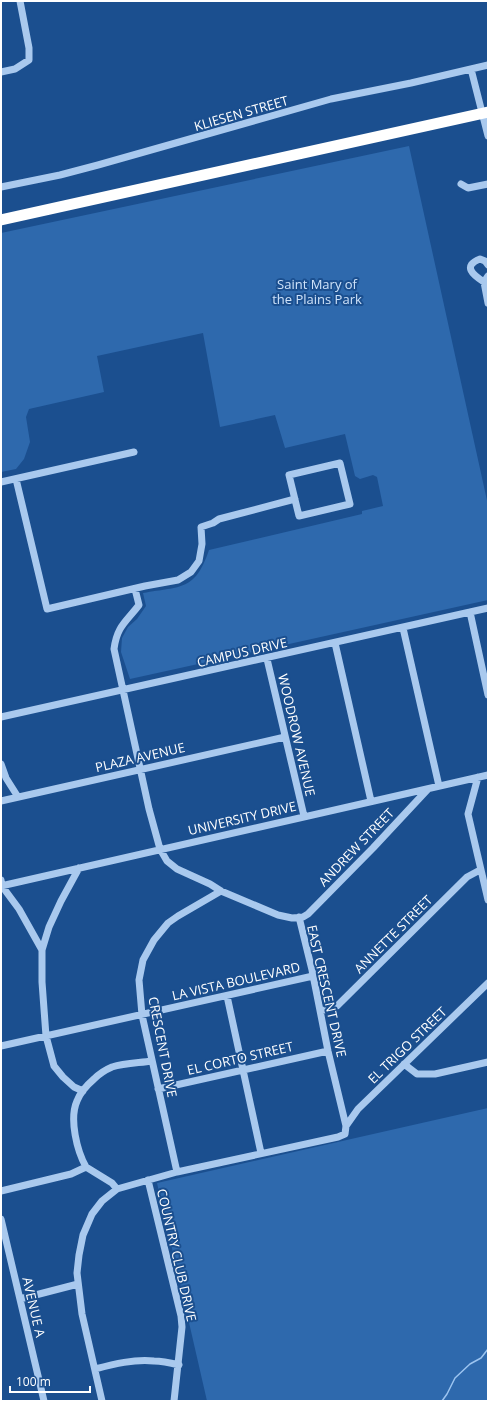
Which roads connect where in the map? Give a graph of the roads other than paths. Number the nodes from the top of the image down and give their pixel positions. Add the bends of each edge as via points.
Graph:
1 (20, 1) edge
2 (488, 65) edge
3 (470, 69) junction
4 (1, 72) edge
5 (485, 113) edge
6 (488, 136) edge
7 (461, 184) dead end
8 (488, 184) edge
9 (1, 187) edge
10 (1, 220) edge
11 (488, 265) edge
12 (486, 279) edge
13 (488, 303) edge
14 (134, 452) dead end
15 (16, 479) junction
16 (1, 482) edge
17 (295, 499) junction
18 (136, 589) junction
19 (488, 608) edge
20 (470, 612) junction
21 (403, 628) junction
22 (334, 643) junction
23 (267, 659) junction
24 (122, 691) junction
25 (488, 695) edge
26 (1, 717) edge
27 (284, 738) junction
28 (1, 764) edge
29 (140, 769) junction
30 (488, 775) edge
31 (478, 777) junction
32 (439, 786) junction
33 (428, 789) junction
34 (18, 797) junction
35 (1, 801) edge
36 (371, 801) junction
37 (304, 816) junction
38 (160, 849) junction
39 (79, 868) junction
40 (480, 870) junction
41 (1, 884) edge
42 (221, 891) junction
43 (488, 900) edge
44 (299, 917) junction
45 (42, 950) junction
46 (313, 976) junction
47 (488, 983) edge
48 (227, 996) junction
49 (321, 1011) junction
50 (142, 1015) junction
51 (46, 1036) junction
52 (1, 1046) edge
53 (328, 1051) junction
54 (152, 1061) junction
55 (488, 1062) edge
56 (404, 1064) junction
57 (243, 1069) junction
58 (158, 1089) junction
59 (84, 1091) junction
60 (346, 1126) junction
61 (261, 1154) junction
62 (86, 1167) junction
63 (177, 1172) junction
64 (148, 1180) junction
65 (117, 1189) junction
66 (1, 1191) edge
67 (1, 1218) edge
68 (78, 1284) junction
69 (20, 1299) junction
70 (179, 1365) junction
71 (95, 1369) junction
72 (44, 1401) edge
73 (102, 1401) edge
74 (174, 1401) edge

1 - 4 street via 29,60 16,69
2 - 3 street, KLIESEN STREET
3 - 5 street
3 - 9 street, KLIESEN STREET via 331,99 98,166
5 - 6 street
5 - 10 highway
7 - 8 street via 468,188
11 - 12 street via 480,259 470,266 474,276
12 - 13 street
14 - 15 street
15 - 16 street
15 - 18 street via 47,609
17 - 17 street via 289,475 340,463 350,504 299,516
17 - 18 street via 219,518 202,527 199,561 191,572 178,580
18 - 24 street via 139,605 123,624 116,637 114,649
19 - 20 street, CAMPUS DRIVE
20 - 21 street, CAMPUS DRIVE
20 - 25 street
21 - 22 street, CAMPUS DRIVE
21 - 32 street
22 - 23 street, CAMPUS DRIVE
22 - 36 street
23 - 24 street, CAMPUS DRIVE
23 - 27 street, WOODROW AVENUE
24 - 26 street, CAMPUS DRIVE
24 - 29 street
27 - 29 street, PLAZA AVENUE
27 - 37 street, WOODROW AVENUE
28 - 34 street
29 - 34 street, PLAZA AVENUE
29 - 38 street
30 - 31 street, UNIVERSITY DRIVE
31 - 32 street, UNIVERSITY DRIVE
31 - 40 street via 468,814
32 - 33 street, UNIVERSITY DRIVE
33 - 36 street, UNIVERSITY DRIVE
33 - 44 street, ANDREW STREET via 308,914
34 - 35 street, PLAZA AVENUE
36 - 37 street, UNIVERSITY DRIVE
37 - 38 street, UNIVERSITY DRIVE
38 - 39 street, UNIVERSITY DRIVE
38 - 42 street, EAST CRESCENT DRIVE via 167,861 177,870
39 - 41 street, UNIVERSITY DRIVE
39 - 45 street via 49,927
40 - 43 street
40 - 49 street, ANNETTE STREET via 467,877 338,1006
41 - 45 street via 19,909
42 - 44 street, EAST CRESCENT DRIVE via 278,915
42 - 50 street, CRESCENT DRIVE via 168,923 154,940 143,960 139,980
44 - 46 street, EAST CRESCENT DRIVE
45 - 51 street
46 - 48 street, LA VISTA BOULEVARD
46 - 49 street, EAST CRESCENT DRIVE
47 - 56 street, EL TRIGO STREET
48 - 50 street, LA VISTA BOULEVARD
48 - 57 street
49 - 53 street, EAST CRESCENT DRIVE
50 - 51 street, LA VISTA BOULEVARD
50 - 54 street, CRESCENT DRIVE
51 - 52 street, LA VISTA BOULEVARD
51 - 59 street via 54,1066 74,1087
53 - 57 street, EL CORTO STREET
53 - 60 street, EAST CRESCENT DRIVE
54 - 58 street, CRESCENT DRIVE
54 - 59 street via 111,1068 101,1073
55 - 56 street via 435,1074 417,1074
56 - 60 street, EL TRIGO STREET via 358,1109
57 - 58 street, EL CORTO STREET
57 - 61 street
58 - 63 street, CRESCENT DRIVE
59 - 62 street via 77,1100 74,1111 80,1156
60 - 61 street, COUNTRY CLUB DRIVE via 345,1134 338,1137
61 - 63 street, COUNTRY CLUB DRIVE
62 - 65 street
62 - 66 street via 72,1174
63 - 64 street, COUNTRY CLUB DRIVE
64 - 65 street
64 - 70 street, COUNTRY CLUB DRIVE via 181,1316
65 - 68 street via 92,1214 83,1235 77,1273
67 - 69 street, AVENUE A
68 - 69 street
68 - 71 street
69 - 72 street, AVENUE A
70 - 71 street via 137,1361
70 - 74 street, COUNTRY CLUB DRIVE
71 - 73 street

